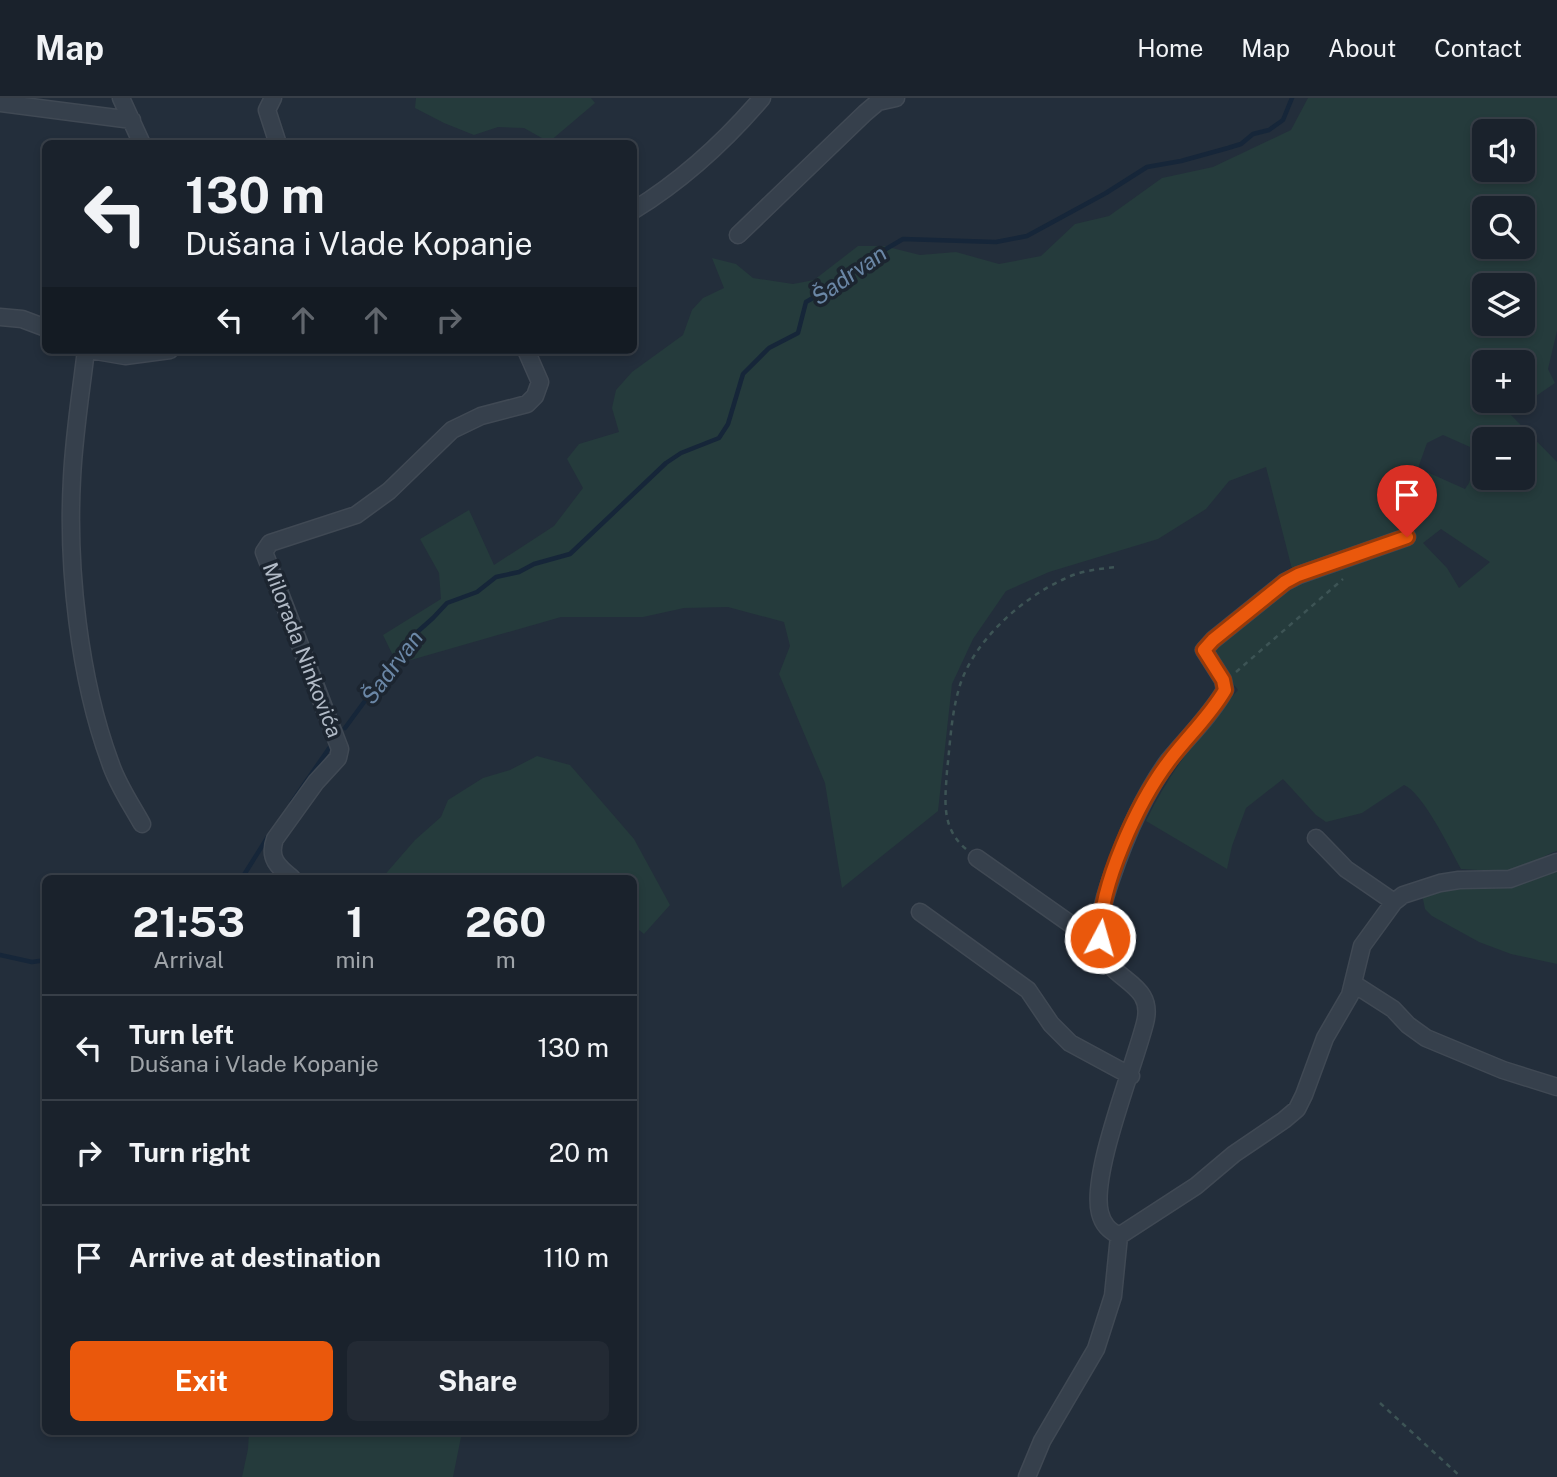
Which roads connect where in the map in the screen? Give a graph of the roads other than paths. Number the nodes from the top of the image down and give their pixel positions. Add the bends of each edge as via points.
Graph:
1 (121, 98) edge
2 (273, 98) edge
3 (762, 98) edge
4 (895, 98) edge
5 (0, 103) edge
6 (132, 120) junction
7 (140, 140) edge
8 (277, 140) edge
9 (637, 208) edge
10 (738, 235) dead end
11 (0, 317) edge
12 (42, 326) edge
13 (87, 354) edge
14 (113, 354) edge
15 (140, 354) edge
16 (528, 354) edge
17 (1407, 537) dead end
18 (142, 824) dead end
19 (1316, 838) dead end
20 (977, 858) road end
21 (1557, 862) edge
22 (289, 875) edge
23 (1394, 902) junction
24 (919, 912) dead end
25 (1100, 938) junction
26 (1354, 984) junction
27 (1130, 1076) junction
28 (1557, 1087) edge
29 (1119, 1236) junction
30 (1027, 1477) edge

1 - 6 street
2 - 8 street via 267,110
3 - 9 street via 702,158
4 - 10 street via 878,102 864,113
5 - 6 street
6 - 7 street
11 - 12 street
13 - 18 street via 74,453 74,583 99,730 110,765
14 - 15 street
16 - 22 street, Milorada Ninkovića via 540,377 532,401 452,430 389,491 356,515 265,547 274,582 340,749 338,758 275,839 272,856
17 - 25 street via 1285,582 1204,650 1225,690 1147,794 1111,878
19 - 23 street via 1346,869
20 - 25 street via 1080,930
21 - 23 street via 1510,879 1440,883
23 - 26 street via 1362,946
24 - 27 street via 1028,990 1070,1043
25 - 27 street via 1111,967 1147,1002
26 - 28 street via 1426,1038
26 - 29 street via 1325,1038 1297,1109 1196,1186
27 - 29 street via 1098,1197 1106,1227
29 - 30 street via 1113,1296 1096,1349 1042,1441

